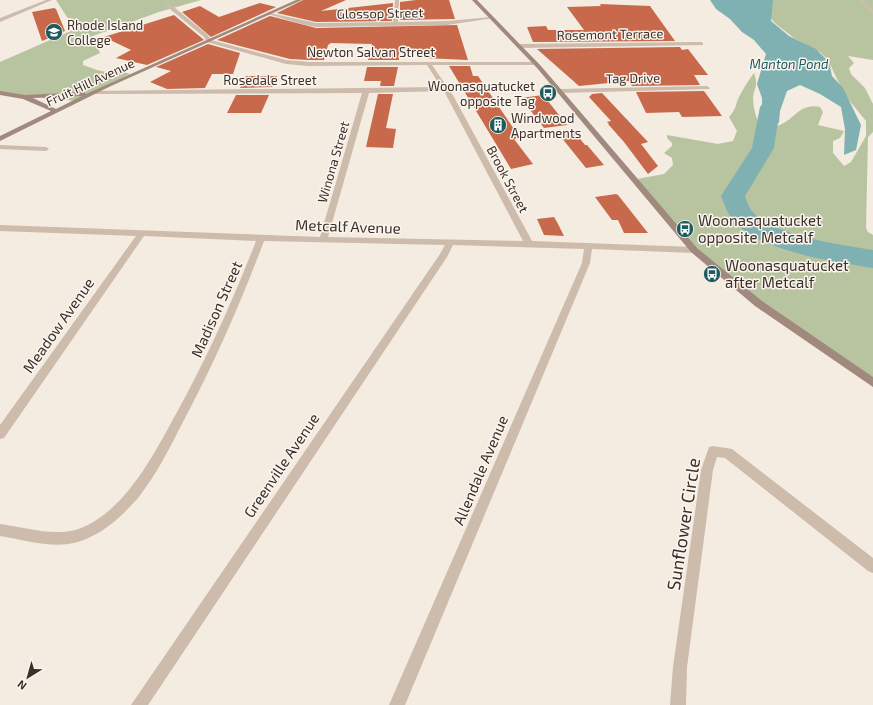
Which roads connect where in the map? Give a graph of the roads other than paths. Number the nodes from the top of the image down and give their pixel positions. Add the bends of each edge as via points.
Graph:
1 (50, 0) edge
2 (300, 0) edge
3 (397, 0) edge
4 (474, 0) edge
5 (861, 0) edge
6 (167, 4) dead end
7 (873, 13) edge
8 (270, 14) junction
9 (492, 18) junction
10 (0, 20) edge
11 (395, 24) junction
12 (209, 41) junction
13 (701, 44) dead end
14 (520, 46) junction
15 (428, 63) junction
16 (535, 63) junction
17 (707, 88) dead end
18 (446, 89) junction
19 (366, 91) junction
20 (560, 91) junction
21 (94, 92) junction
22 (0, 93) edge
23 (25, 97) junction
24 (56, 111) junction
25 (0, 139) edge
26 (0, 147) edge
27 (46, 149) dead end
28 (0, 228) edge
29 (142, 233) junction
30 (261, 238) junction
31 (323, 239) junction
32 (450, 243) junction
33 (529, 244) junction
34 (588, 247) junction
35 (694, 250) junction
36 (873, 383) edge
37 (0, 434) edge
38 (0, 530) edge
39 (873, 566) edge
40 (139, 705) edge
41 (397, 705) edge
42 (678, 705) edge

1 - 10 street
2 - 8 street, Fruit Hill Avenue
3 - 11 street
4 - 9 street
5 - 7 street
6 - 12 street
8 - 11 street, Glossop Street via 316,25
8 - 12 street, Fruit Hill Avenue
9 - 11 street, Glossop Street via 447,24
9 - 14 street
12 - 15 street, Newton Salvan Street via 286,62
12 - 21 street, Fruit Hill Avenue
13 - 14 street, Rosemont Terrace
14 - 16 street
15 - 16 street, Newton Salvan Street
15 - 18 street, Brook Street
16 - 20 street
17 - 20 street, Tag Drive
18 - 19 street, Rosedale Street
18 - 33 street, Brook Street
19 - 21 street, Rosedale Street
19 - 31 street, Winona Street
20 - 35 street
21 - 23 street via 76,96
21 - 24 street, Fruit Hill Avenue
22 - 23 street
23 - 24 street
24 - 25 street, Fruit Hill Avenue
26 - 27 street
28 - 29 street, Metcalf Avenue
29 - 30 street, Metcalf Avenue
29 - 37 street, Meadow Avenue
30 - 31 street, Metcalf Avenue
30 - 38 street, Madison Street via 233,309 195,390 141,485 121,506 95,527 66,539
31 - 32 street, Metcalf Avenue
32 - 33 street, Metcalf Avenue
32 - 40 street, Greenville Avenue
33 - 34 street, Metcalf Avenue
34 - 35 street, Metcalf Avenue
34 - 41 street, Allendale Avenue via 586,262
35 - 36 street via 758,304
39 - 42 street, Sunflower Circle via 728,453 713,451 708,470 680,667

